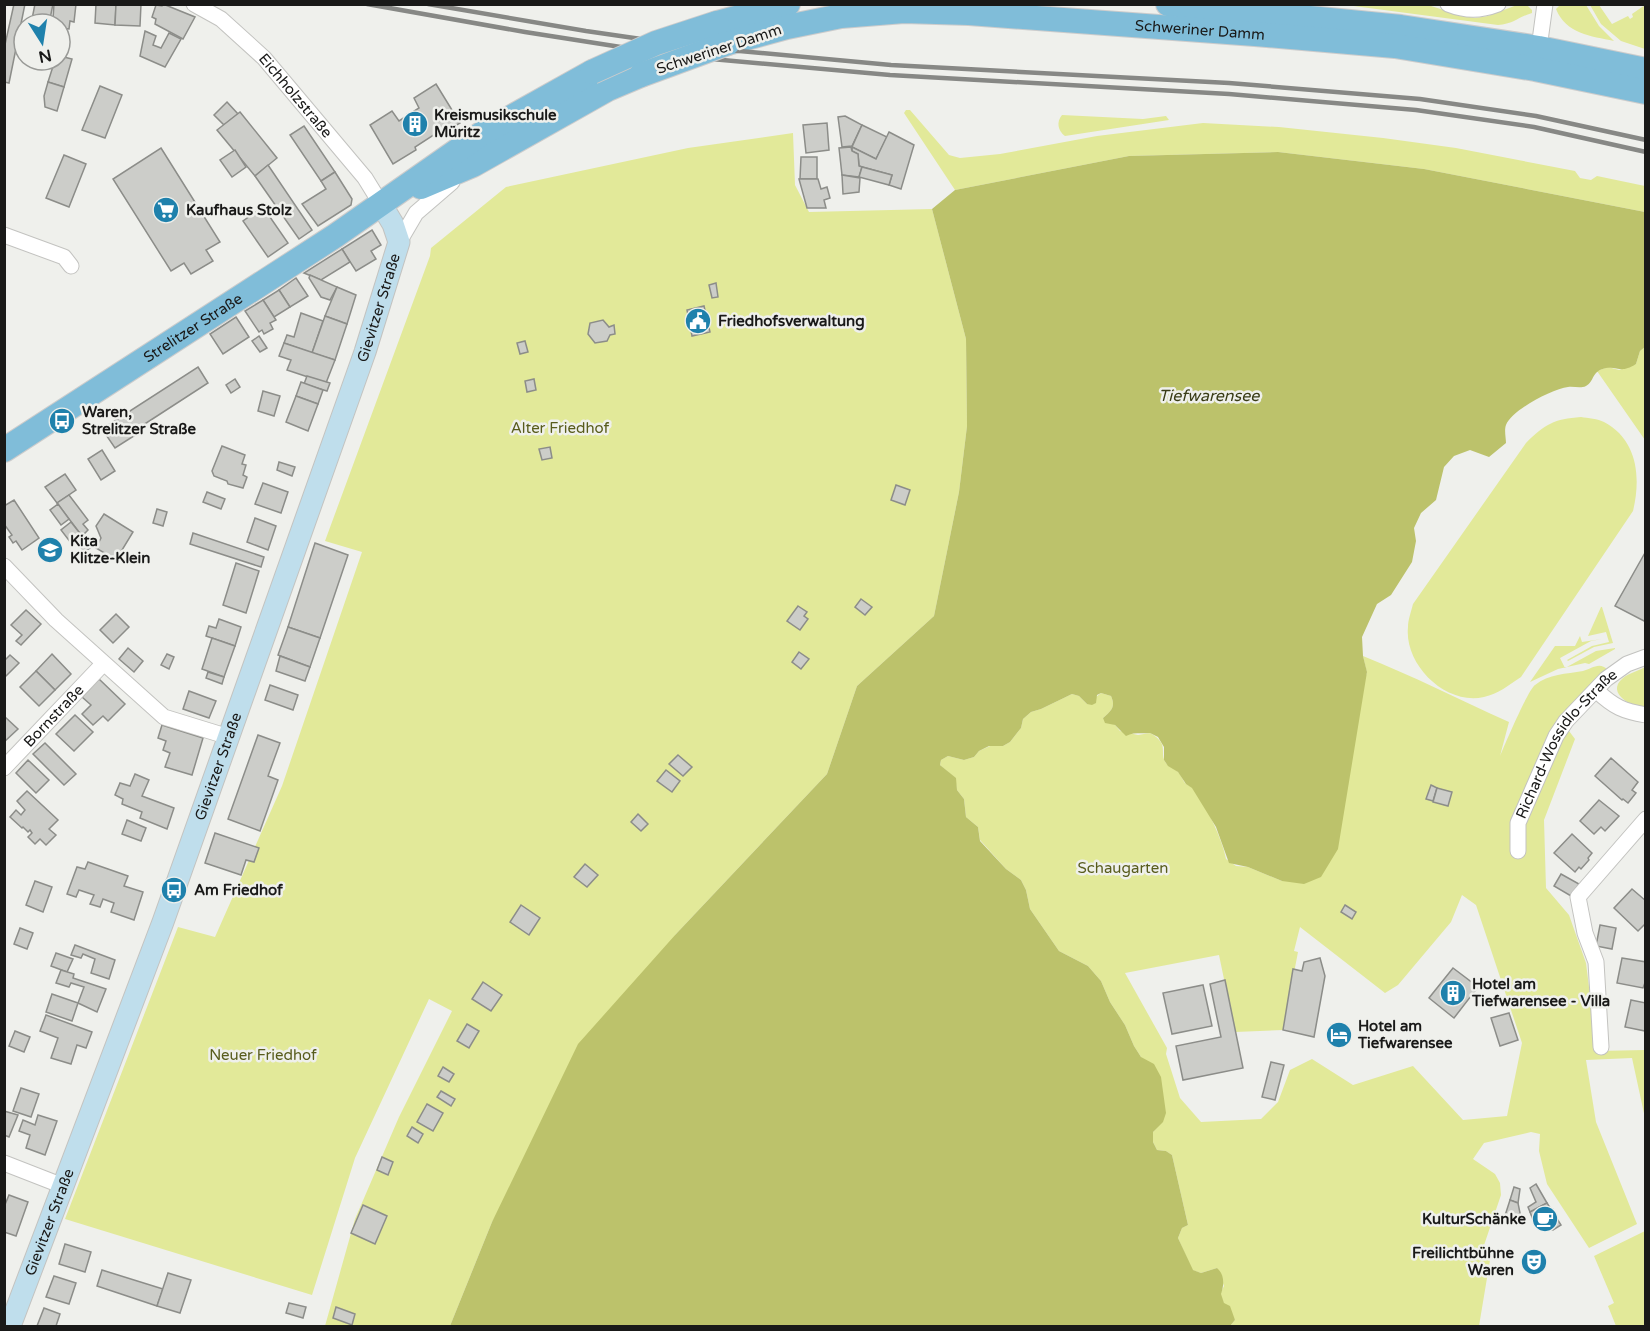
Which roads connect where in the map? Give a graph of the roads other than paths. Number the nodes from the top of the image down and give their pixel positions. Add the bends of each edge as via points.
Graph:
1 (194, 4) edge
2 (1168, 4) edge
3 (1448, 4) edge
4 (1498, 4) edge
5 (1545, 4) edge
6 (904, 8) edge
7 (787, 16) edge
8 (1539, 48) junction
9 (1646, 70) edge
10 (1646, 92) edge
11 (473, 165) junction
12 (381, 204) junction
13 (4, 236) edge
14 (399, 242) junction
15 (71, 266) dead end
16 (4, 450) edge
17 (4, 566) edge
18 (1646, 657) edge
19 (103, 664) junction
20 (1597, 691) junction
21 (1646, 715) edge
22 (229, 737) junction
23 (4, 768) edge
24 (1646, 819) edge
25 (1518, 851) dead end
26 (1601, 1047) dead end
27 (4, 1163) edge
28 (63, 1186) junction
29 (10, 1326) edge

1 - 12 street, Eichholzstraße via 221,19 264,58 365,178
2 - 8 main road, Schweriner Damm via 1401,27
3 - 4 street via 1476,10
5 - 8 street
6 - 7 main road, Schweriner Damm via 841,16
6 - 10 main road, Schweriner Damm via 1395,46
7 - 11 main road, Schweriner Damm, bridge via 608,89
7 - 12 main road, Schweriner Damm, bridge via 717,24 656,43 592,72 481,134
8 - 9 main road, Schweriner Damm
11 - 12 main road, Schweriner Damm
11 - 14 street via 416,213
12 - 14 main road, Gievitzer Straße
12 - 16 main road, Strelitzer Straße
13 - 15 street via 64,257
14 - 22 main road, Gievitzer Straße via 361,362
17 - 19 street
18 - 20 street, Richard-Wossidlo-Straße via 1614,672
19 - 22 street via 164,717
19 - 23 street, Bornstraße
20 - 21 street via 1616,707
20 - 25 street, Richard-Wossidlo-Straße via 1556,736 1518,823
22 - 28 main road, Gievitzer Straße
24 - 26 street via 1578,897 1596,962
27 - 28 street
28 - 29 main road, Gievitzer Straße

